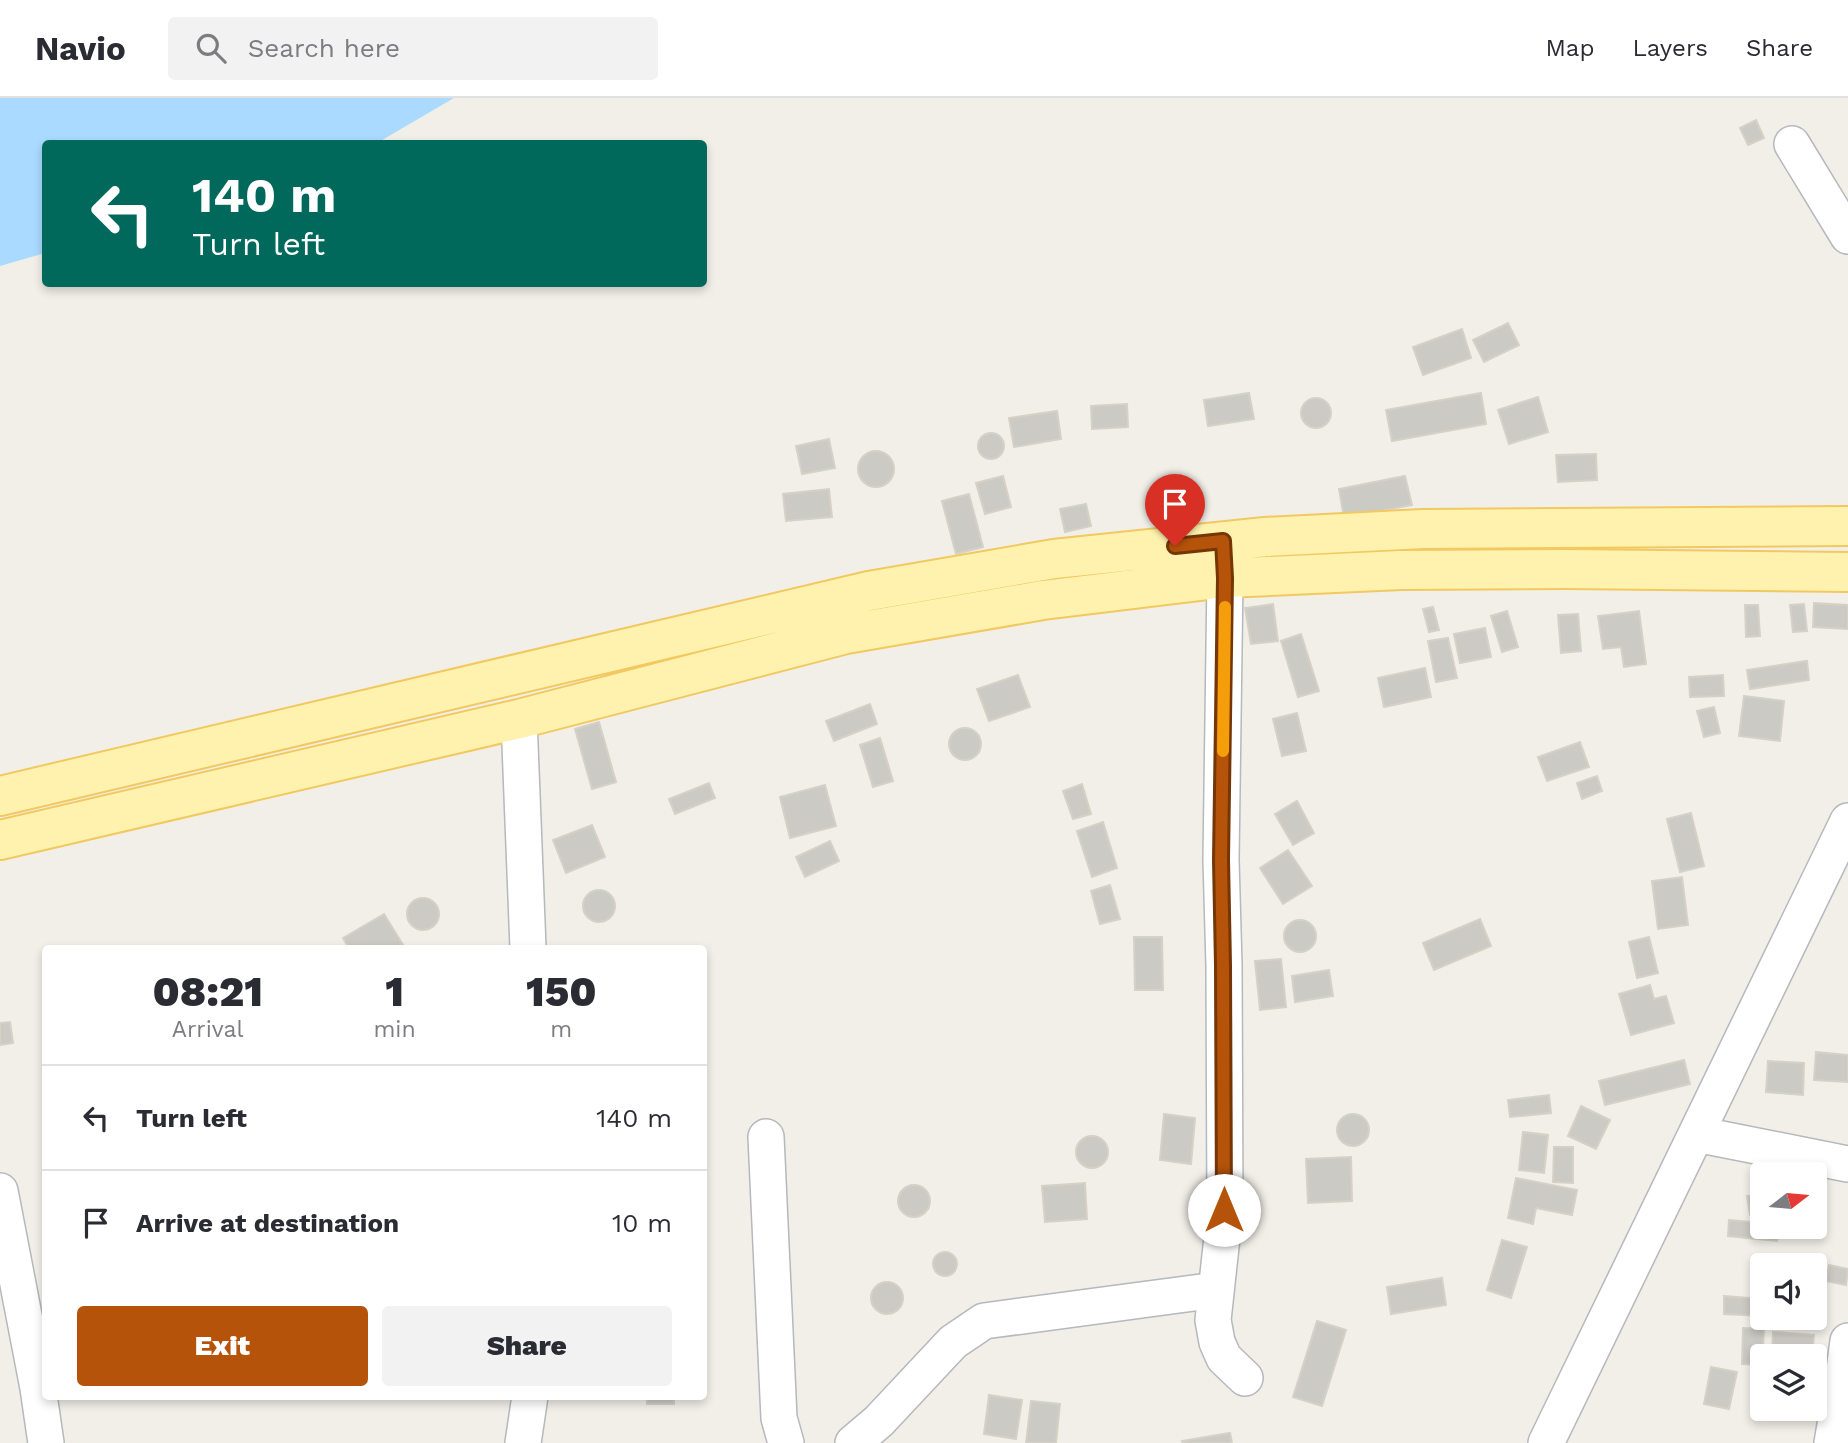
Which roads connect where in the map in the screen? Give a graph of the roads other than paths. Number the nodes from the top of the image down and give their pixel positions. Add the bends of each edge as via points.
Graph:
1 (1792, 144) dead end
2 (1848, 236) edge
3 (1848, 526) edge
4 (1224, 559) junction
5 (1848, 572) edge
6 (519, 719) junction
7 (0, 796) edge
8 (1848, 821) edge
9 (0, 840) edge
10 (528, 945) edge
11 (1696, 1134) junction
12 (766, 1137) dead end
13 (1848, 1164) edge
14 (0, 1191) edge
15 (1216, 1290) junction
16 (1848, 1341) edge
17 (1245, 1378) dead end
18 (529, 1400) edge
19 (46, 1443) edge
20 (523, 1443) edge
21 (786, 1443) edge
22 (853, 1443) edge
23 (1546, 1443) edge
24 (1832, 1443) edge

1 - 2 street
3 - 4 main road via 1423,529 1265,537
4 - 5 main road via 1401,570
4 - 6 main road via 1043,600 846,634
4 - 7 main road via 1054,559 869,591
4 - 15 street via 1224,1210
6 - 9 main road
6 - 10 street
8 - 11 street
11 - 13 street
11 - 23 street
12 - 21 street via 779,1418
14 - 19 street
15 - 17 street via 1213,1320 1217,1342 1224,1358
15 - 22 street via 984,1321 953,1342
16 - 24 street
18 - 20 street

